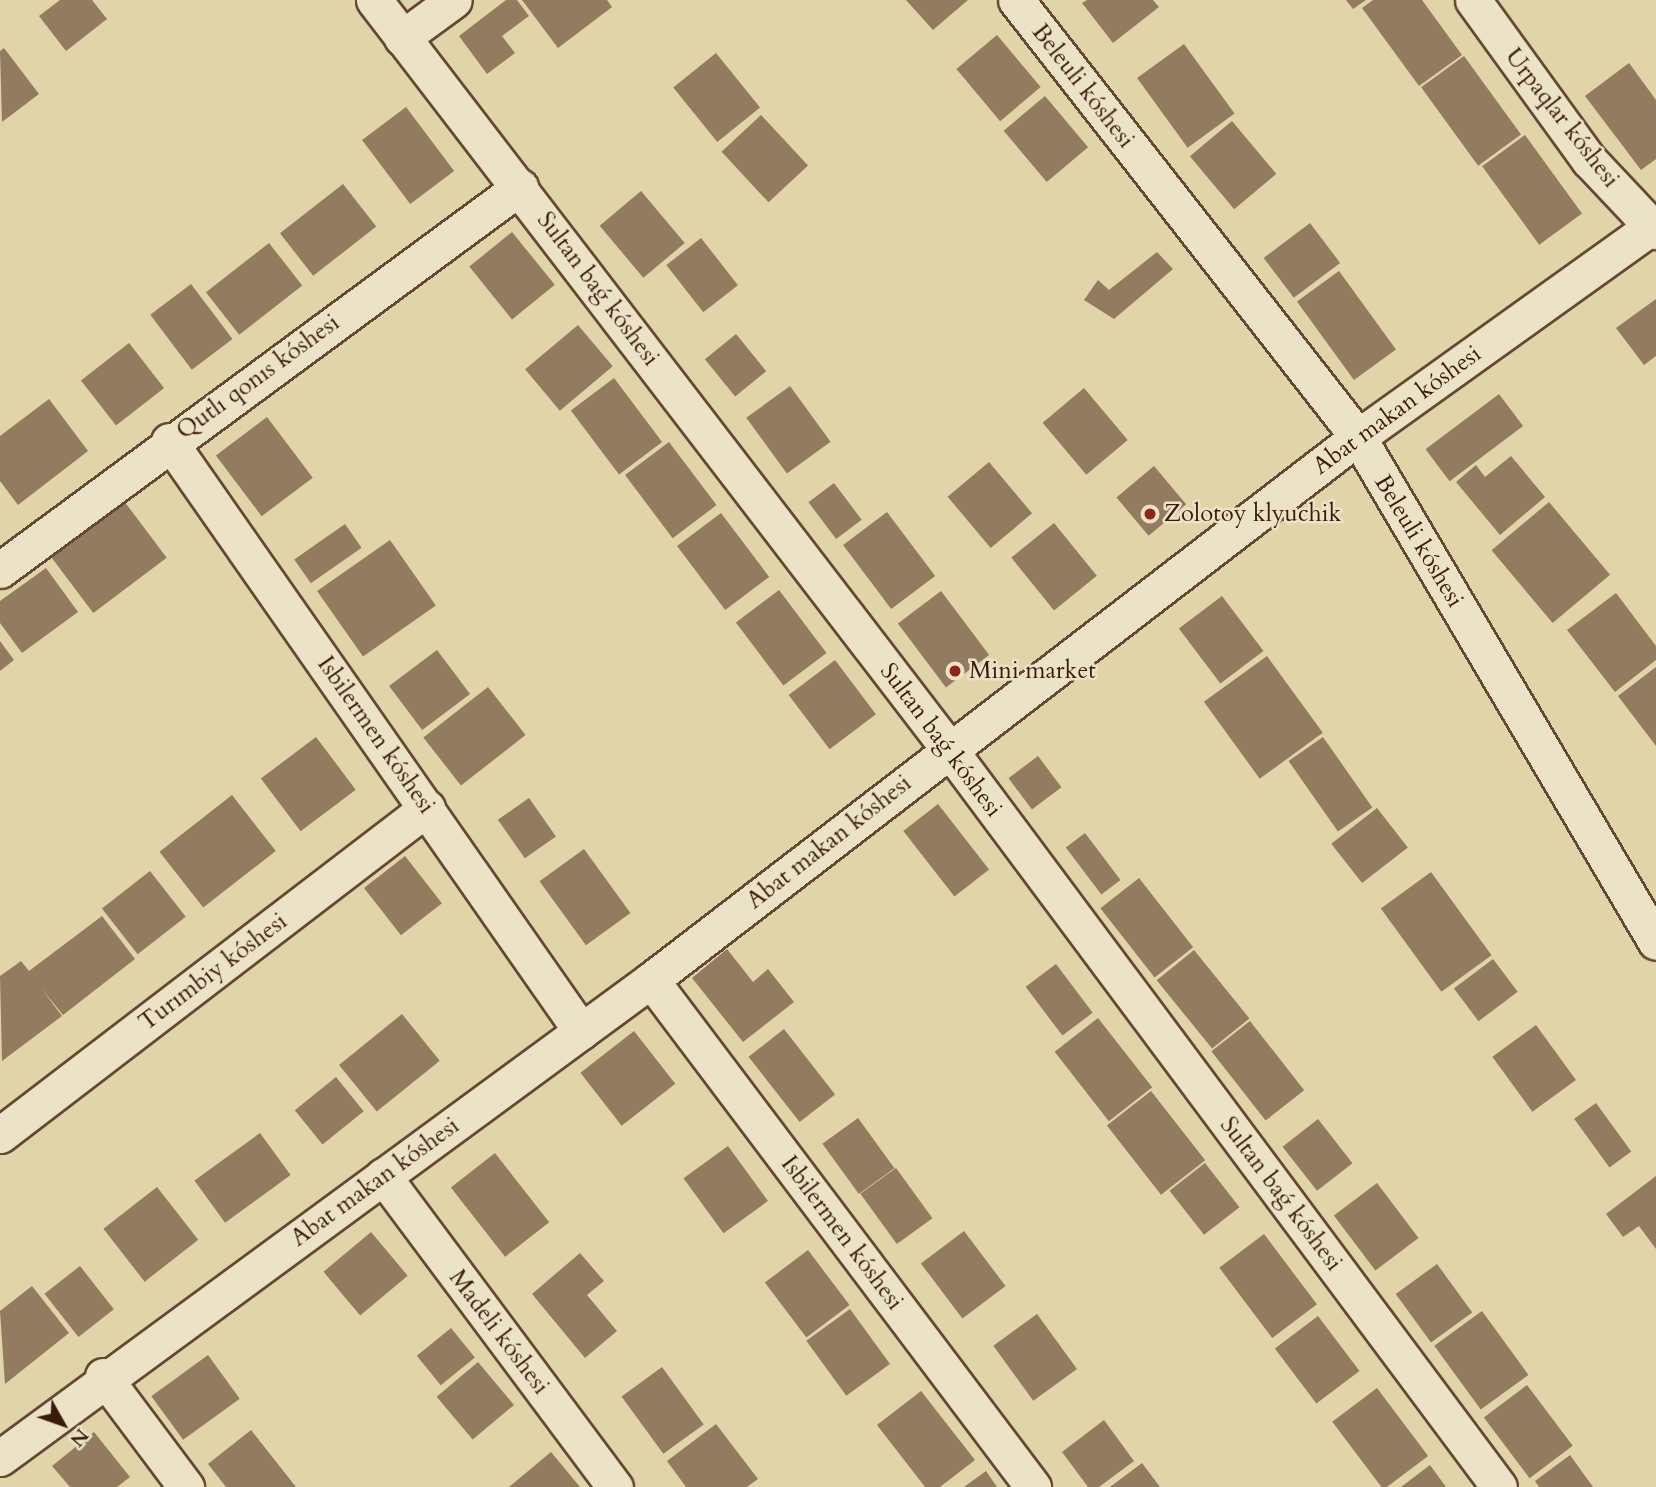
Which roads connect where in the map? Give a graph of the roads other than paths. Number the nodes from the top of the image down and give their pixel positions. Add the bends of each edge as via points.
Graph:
1 (374, 0) edge
2 (454, 0) edge
3 (1016, 0) edge
4 (1473, 0) edge
5 (402, 38) junction
6 (520, 187) junction
7 (1655, 227) edge
8 (1358, 437) junction
9 (169, 441) junction
10 (0, 570) edge
11 (949, 749) junction
12 (426, 808) junction
13 (1656, 942) edge
14 (650, 980) junction
15 (581, 1031) junction
16 (0, 1135) edge
17 (383, 1176) junction
18 (103, 1377) junction
19 (0, 1458) edge
20 (186, 1487) edge
21 (615, 1487) edge
22 (1033, 1487) edge
23 (1499, 1487) edge

1 - 5 street, Sultan baǵ kóshesi
2 - 5 street
3 - 8 street, Beleuli kóshesi
4 - 7 street, Urpaqlar kóshesi via 1589,160
5 - 6 street, Sultan baǵ kóshesi
6 - 9 street, Qutlı qonıs kóshesi
6 - 11 street, Sultan baǵ kóshesi
7 - 8 street, Abat makan kóshesi
8 - 11 street, Abat makan kóshesi
8 - 13 street, Beleuli kóshesi
9 - 10 street, Qutlı qonıs kóshesi
9 - 12 street, Isbilermen kóshesi
11 - 14 street, Abat makan kóshesi
11 - 23 street, Sultan baǵ kóshesi
12 - 15 street, Isbilermen kóshesi
12 - 16 street, Turımbiy kóshesi
14 - 15 street, Abat makan kóshesi
14 - 22 street, Isbilermen kóshesi
15 - 17 street, Abat makan kóshesi
17 - 18 street, Abat makan kóshesi
17 - 21 street, Madeli kóshesi
18 - 19 street, Abat makan kóshesi
18 - 20 street

